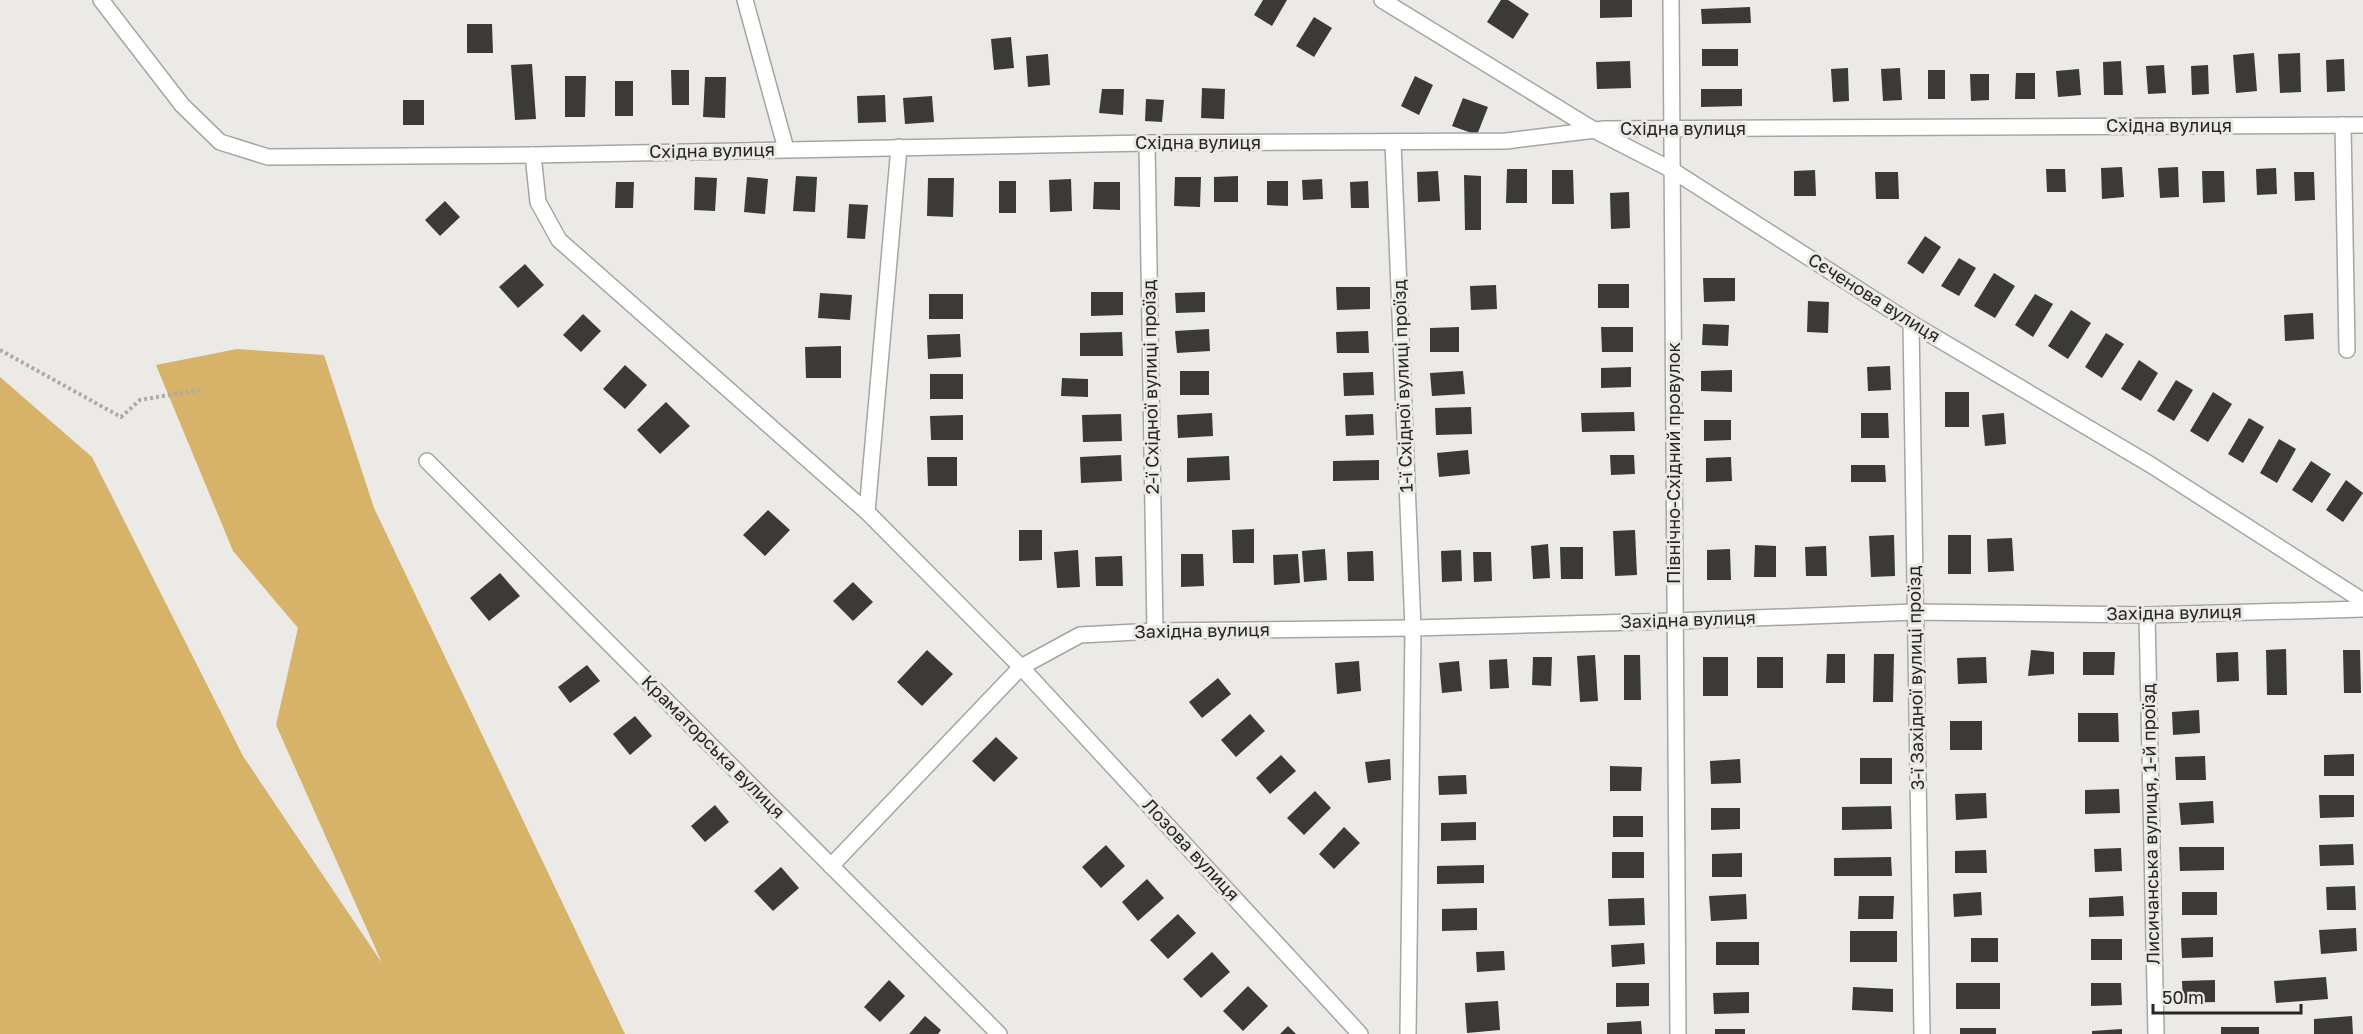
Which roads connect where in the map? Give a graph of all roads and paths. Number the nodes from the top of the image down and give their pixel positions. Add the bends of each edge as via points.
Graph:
1 (101, 0) edge
2 (745, 0) edge
3 (1382, 0) edge
4 (1671, 0) edge
5 (2343, 125) junction
6 (2363, 125) edge
7 (1672, 129) junction
8 (1594, 130) junction
9 (1147, 143) junction
10 (1393, 143) junction
11 (899, 147) junction
12 (786, 149) junction
13 (533, 155) junction
14 (1672, 170) junction
15 (1911, 322) junction
16 (0, 350) edge
17 (2347, 350) dead end
18 (199, 390) dead end
19 (428, 461) dead end
20 (867, 512) junction
21 (2363, 601) edge
22 (2363, 609) edge
23 (1916, 612) junction
24 (2147, 615) junction
25 (1676, 621) junction
26 (1413, 628) junction
27 (1155, 631) junction
28 (1021, 667) junction
29 (831, 866) junction
30 (999, 1034) edge
31 (1360, 1034) edge
32 (1408, 1034) edge
33 (1678, 1034) edge
34 (1922, 1034) edge
35 (2156, 1034) edge

1 - 13 street, Східна вулиця via 182,105 220,142 268,157
2 - 12 street
3 - 8 street, Сєченова вулиця
4 - 7 street, Північно-Східний провулок
5 - 6 street, Східна вулиця
5 - 7 street, Східна вулиця
5 - 17 street
7 - 8 street, Східна вулиця
7 - 14 street, Північно-Східний провулок
8 - 10 street, Східна вулиця via 1506,141
8 - 14 street, Сєченова вулиця
9 - 10 street, Східна вулиця
9 - 11 street, Східна вулиця
9 - 27 street, 2-ї Східної вулиці проїзд
10 - 26 street, 1-ї Східної вулиці проїзд
11 - 12 street, Східна вулиця
11 - 20 street
12 - 13 street, Східна вулиця
13 - 20 street, Лозова вулиця via 538,202 559,240
14 - 15 street, Сєченова вулиця
14 - 25 street, Північно-Східний провулок
15 - 21 street, Сєченова вулиця via 2151,465
15 - 23 street, 3-ї Західної вулиці проїзд
16 - 18 path via 121,417 140,400
19 - 29 street, Краматорська вулиця
20 - 28 street, Лозова вулиця
22 - 24 street, Західна вулиця
23 - 24 street, Західна вулиця
23 - 25 street, Західна вулиця
23 - 34 street, 3-ї Західної вулиці проїзд
24 - 35 street, Лисичанська вулиця, 1-й проїзд
25 - 26 street, Західна вулиця
25 - 33 street, Північно-Східний провулок
26 - 27 street, Західна вулиця
26 - 32 street, 1-ї Східної вулиці проїзд
27 - 28 street, Західна вулиця via 1080,635
28 - 29 street, Західна вулиця
28 - 31 street, Лозова вулиця
29 - 30 street, Краматорська вулиця

